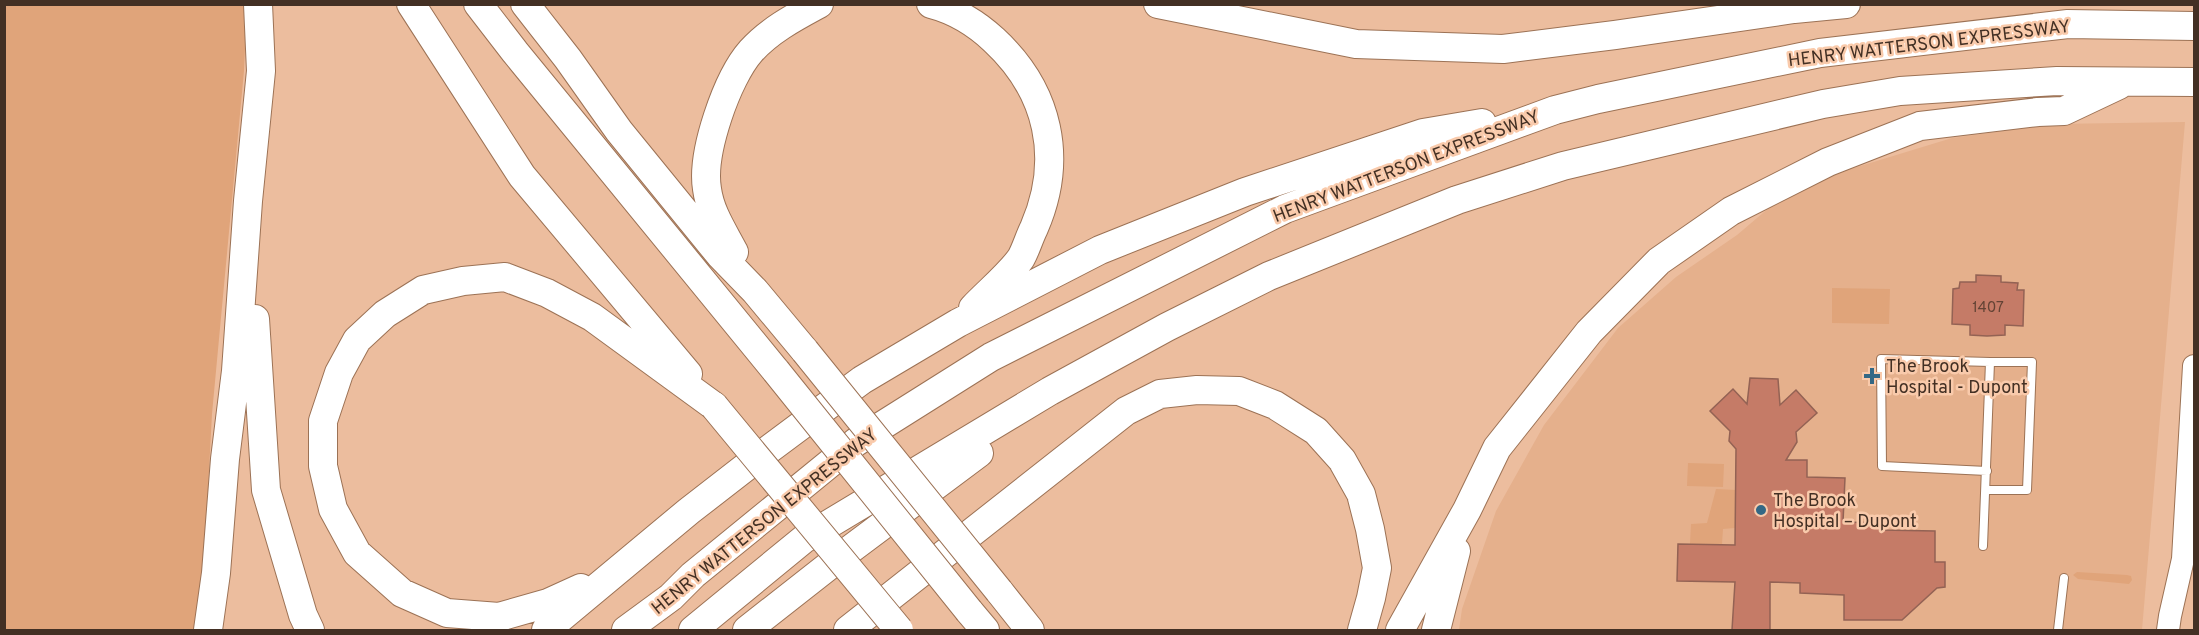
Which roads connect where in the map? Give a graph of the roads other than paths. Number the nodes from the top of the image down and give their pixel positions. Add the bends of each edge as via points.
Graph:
1 (258, 4) edge
2 (411, 4) edge
3 (478, 4) edge
4 (525, 4) edge
5 (819, 4) edge
6 (931, 4) edge
7 (1158, 4) edge
8 (1846, 4) edge
9 (2194, 26) edge
10 (2126, 81) junction
11 (2194, 82) edge
12 (1823, 105) junction
13 (1555, 110) junction
14 (248, 201) junction
15 (755, 291) junction
16 (958, 323) junction
17 (1989, 362) junction
18 (2194, 366) edge
19 (714, 406) junction
20 (1987, 471) junction
21 (1986, 490) junction
22 (1467, 510) junction
23 (1983, 546) dead end
24 (618, 570) junction
25 (2064, 578) dead end
26 (977, 621) edge
27 (208, 630) edge
28 (310, 630) edge
29 (546, 630) edge
30 (626, 630) edge
31 (693, 630) edge
32 (747, 630) edge
33 (848, 630) edge
34 (899, 630) edge
35 (1030, 630) edge
36 (1362, 630) edge
37 (1400, 630) edge
38 (1436, 630) edge
39 (2058, 630) edge
40 (2168, 630) edge

1 - 14 highway via 261,71
2 - 19 highway via 522,176
3 - 26 highway, bridge
4 - 15 highway via 619,131 720,255
5 - 15 highway via 780,25 750,51 726,92 710,141 706,187 714,215
6 - 16 highway via 978,26 1013,58 1037,96 1049,136 1049,177 1038,217 1020,258
7 - 8 highway via 1356,44 1503,49
9 - 13 highway, HENRY WATTERSON EXPRESSWAY via 2068,24 1820,53
10 - 11 highway
10 - 12 highway via 2056,81 1900,91
10 - 22 highway via 2064,111 1920,126 1828,162 1731,210 1659,261 1589,332 1497,448
12 - 31 highway via 1563,166 1457,200 1269,276 1050,391 804,539
12 - 32 highway via 1575,177 1435,223 1174,336 987,447
13 - 16 highway via 1423,133 1245,192 1100,250
13 - 30 highway, HENRY WATTERSON EXPRESSWAY via 1285,209 991,357 856,442
14 - 27 highway via 236,371
14 - 28 highway via 266,490
15 - 35 highway, bridge
16 - 24 highway via 862,380 688,511
17 - 20 lane
17 - 20 lane via 1881,359 1882,466
17 - 21 lane via 2032,362 2027,490
18 - 40 street via 2181,584
19 - 24 highway via 592,317 547,292 505,277 423,290 385,314 357,340 339,373 323,421 323,466 333,509 357,553 387,580 402,593 447,613 499,616 548,603
19 - 34 highway, bridge
20 - 21 lane
21 - 23 lane
22 - 37 highway
22 - 38 highway
24 - 29 highway
25 - 39 lane
33 - 36 highway via 1125,411 1160,394 1197,390 1239,391 1275,405 1316,431 1342,460 1360,494 1377,568

